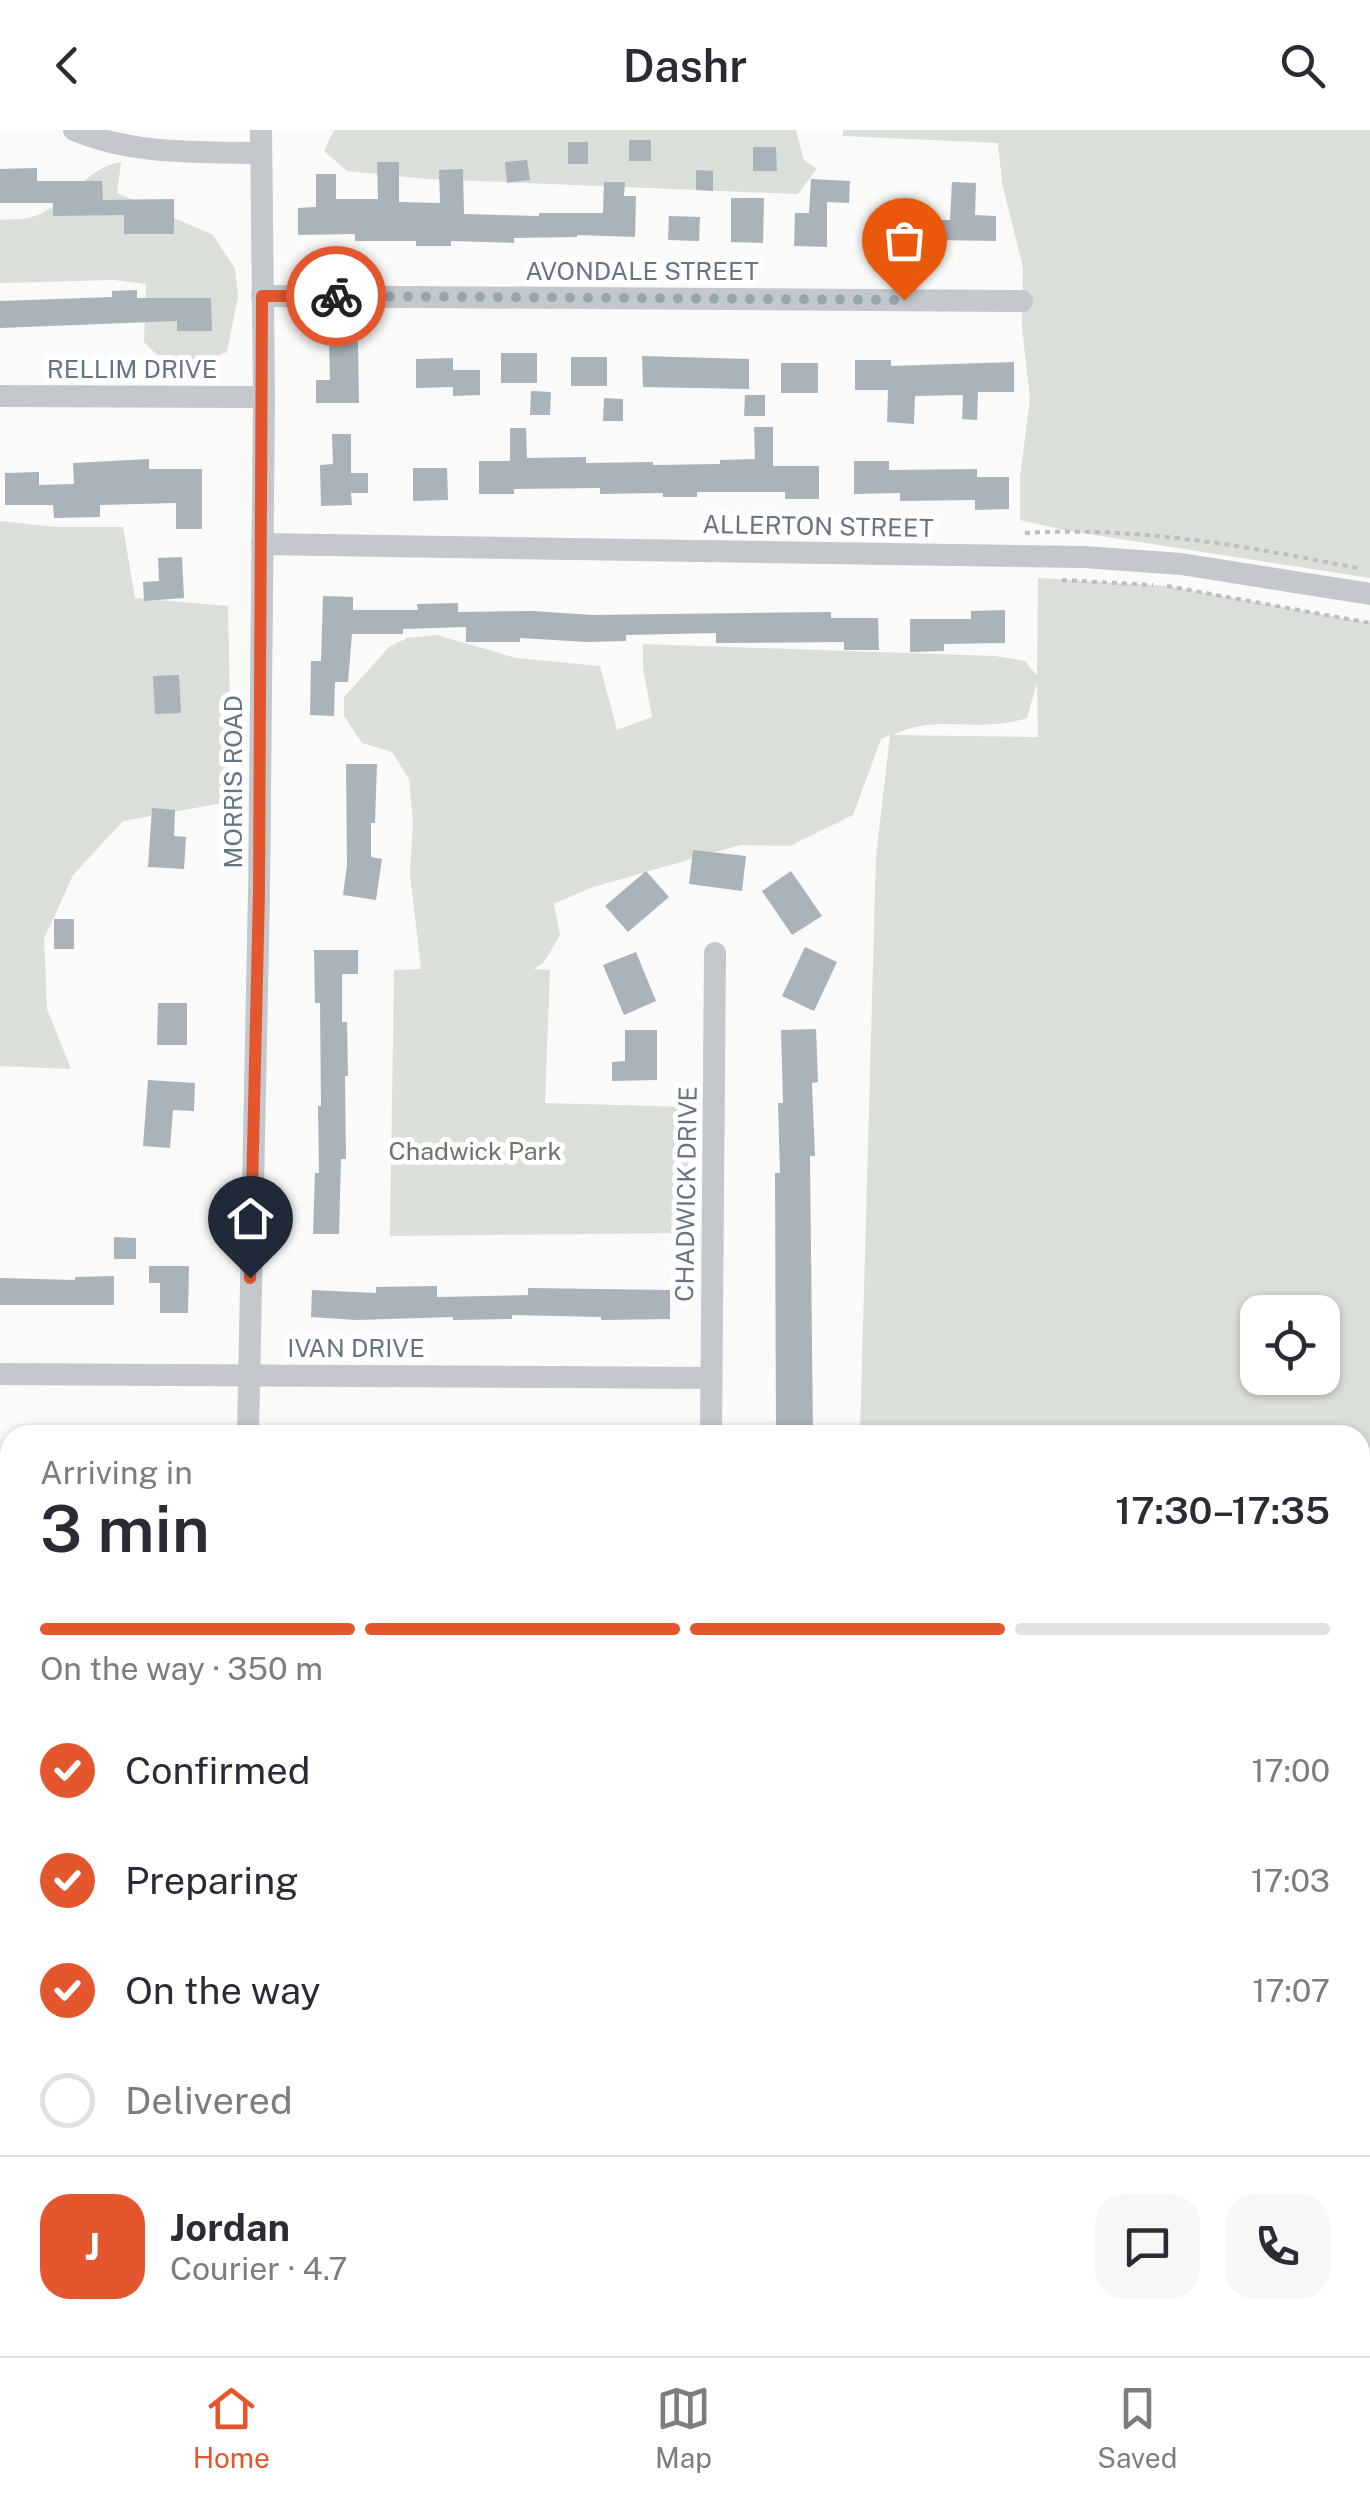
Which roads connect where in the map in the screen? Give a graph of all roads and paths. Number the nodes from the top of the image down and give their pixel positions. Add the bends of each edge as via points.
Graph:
1 (74, 130) edge
2 (261, 142) edge
3 (262, 296) junction
4 (1022, 301) dead end
5 (0, 396) edge
6 (264, 397) junction
7 (262, 544) junction
8 (1053, 579) dead end
9 (1370, 594) edge
10 (1370, 623) edge
11 (716, 953) dead end
12 (0, 1374) edge
13 (248, 1375) junction
14 (712, 1378) junction
15 (248, 1425) edge
16 (711, 1425) edge

1 - 2 street via 132,148 182,152
2 - 3 street, MORRIS ROAD
3 - 4 street, AVONDALE STREET
3 - 6 street, MORRIS ROAD
5 - 6 street, RELLIM DRIVE
6 - 7 street, MORRIS ROAD
7 - 9 street, ALLERTON STREET via 1084,557 1181,564
7 - 13 street, MORRIS ROAD
8 - 10 path via 1167,586
11 - 14 street, CHADWICK DRIVE
12 - 13 street, IVAN DRIVE
13 - 14 street, IVAN DRIVE
13 - 15 street, MORRIS ROAD
14 - 16 street, CHADWICK DRIVE

